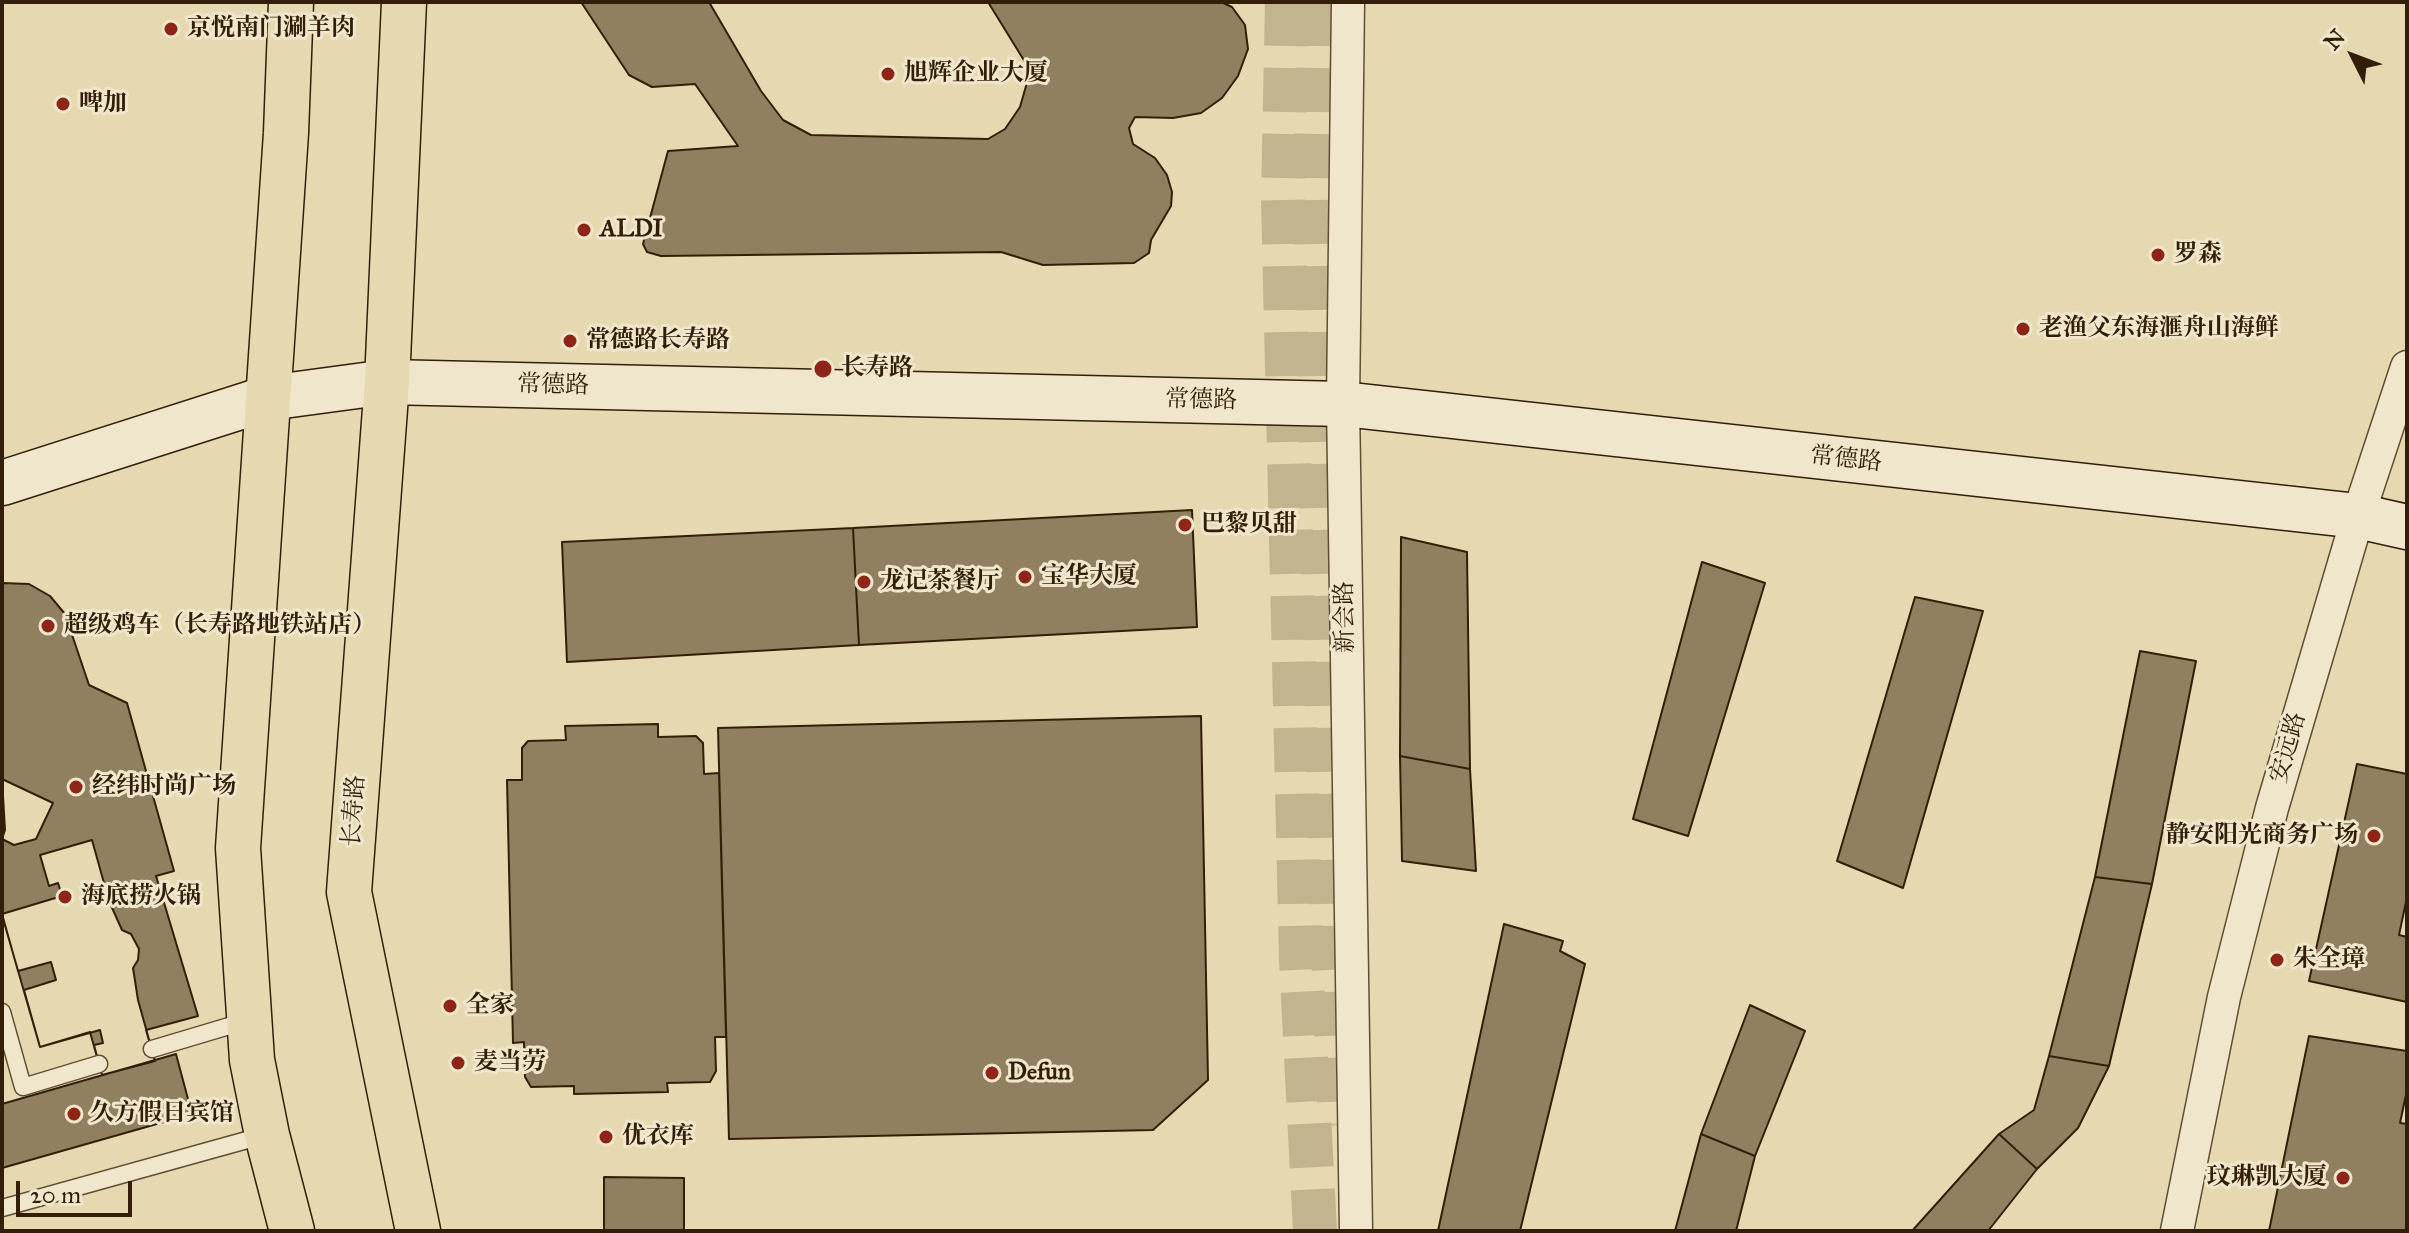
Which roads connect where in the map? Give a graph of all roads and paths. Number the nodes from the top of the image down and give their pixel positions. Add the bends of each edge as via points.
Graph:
1 (291, 2) edge
2 (404, 2) edge
3 (1348, 2) edge
4 (2407, 367) edge
5 (387, 382) junction
6 (268, 398) junction
7 (1343, 404) junction
8 (2, 483) edge
9 (2358, 516) junction
10 (2407, 527) edge
11 (2, 1012) edge
12 (250, 1020) junction
13 (152, 1049) dead end
14 (99, 1064) dead end
15 (267, 1135) junction
16 (2, 1208) edge
17 (292, 1231) edge
18 (418, 1231) edge
19 (1356, 1231) edge
20 (2177, 1231) edge

1 - 6 main road
2 - 5 main road, 长寿路
3 - 7 street, 新会路
4 - 9 street, 安远路
5 - 6 main road, 常德路
5 - 7 main road, 常德路
5 - 18 main road, 长寿路 via 349,892
6 - 8 main road, 常德路
6 - 12 main road via 238,848
7 - 9 main road, 常德路
7 - 19 street, 新会路
9 - 10 main road, 常德路
9 - 20 street, 安远路 via 2272,808 2224,997
11 - 14 lane via 23,1087
12 - 13 lane
12 - 15 main road
15 - 16 lane
15 - 17 main road

